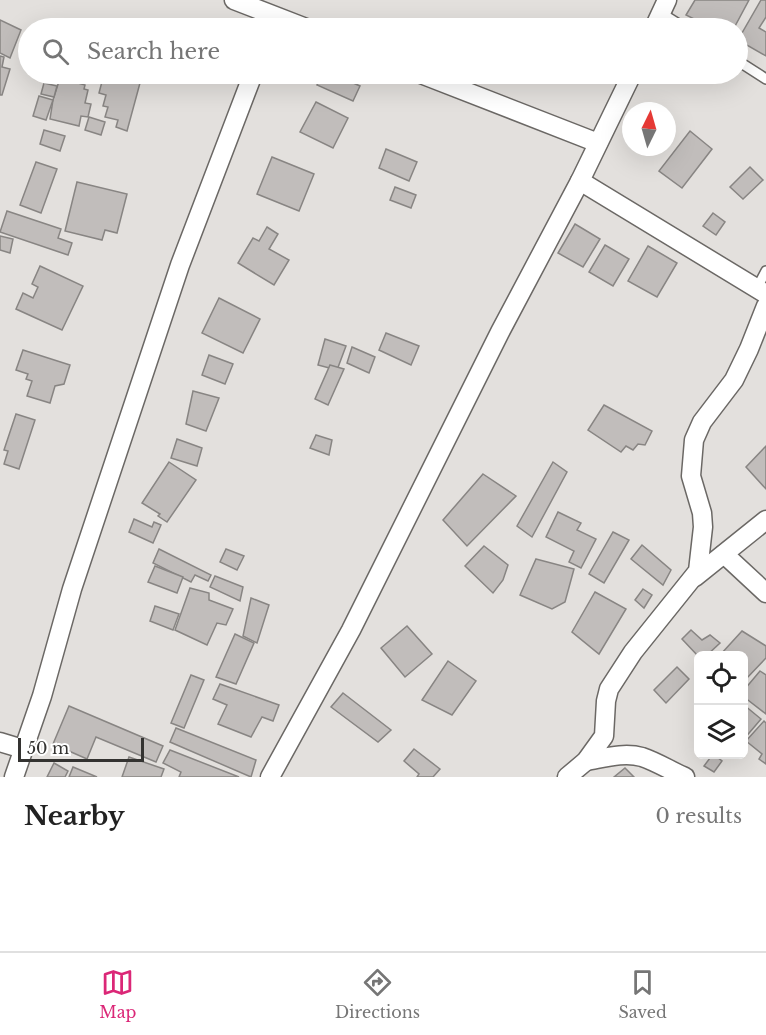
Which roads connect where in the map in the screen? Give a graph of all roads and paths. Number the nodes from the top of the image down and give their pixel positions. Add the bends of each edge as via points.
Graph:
1 (234, 0) edge
2 (265, 18) edge
3 (748, 67) edge
4 (766, 79) edge
5 (249, 84) edge
6 (447, 84) edge
7 (627, 84) edge
8 (598, 143) junction
9 (580, 181) junction
10 (766, 271) edge
11 (761, 291) edge
12 (766, 306) edge
13 (766, 520) edge
14 (724, 554) junction
15 (694, 578) junction
16 (766, 593) edge
17 (0, 742) edge
18 (23, 749) junction
19 (586, 761) junction
20 (14, 777) edge
21 (270, 777) edge
22 (567, 777) edge
23 (685, 777) edge

1 - 2 street
3 - 4 lane
5 - 18 street via 180,265
6 - 8 street
7 - 8 street
8 - 9 street
9 - 11 street
9 - 21 street via 351,630
10 - 11 lane
12 - 15 street via 734,380 702,422 694,440 692,476 703,527 700,563
13 - 14 street
14 - 15 street
14 - 16 street
15 - 19 street via 633,652 609,689 604,736
17 - 18 street
18 - 20 street
19 - 22 street
19 - 23 street via 636,756

